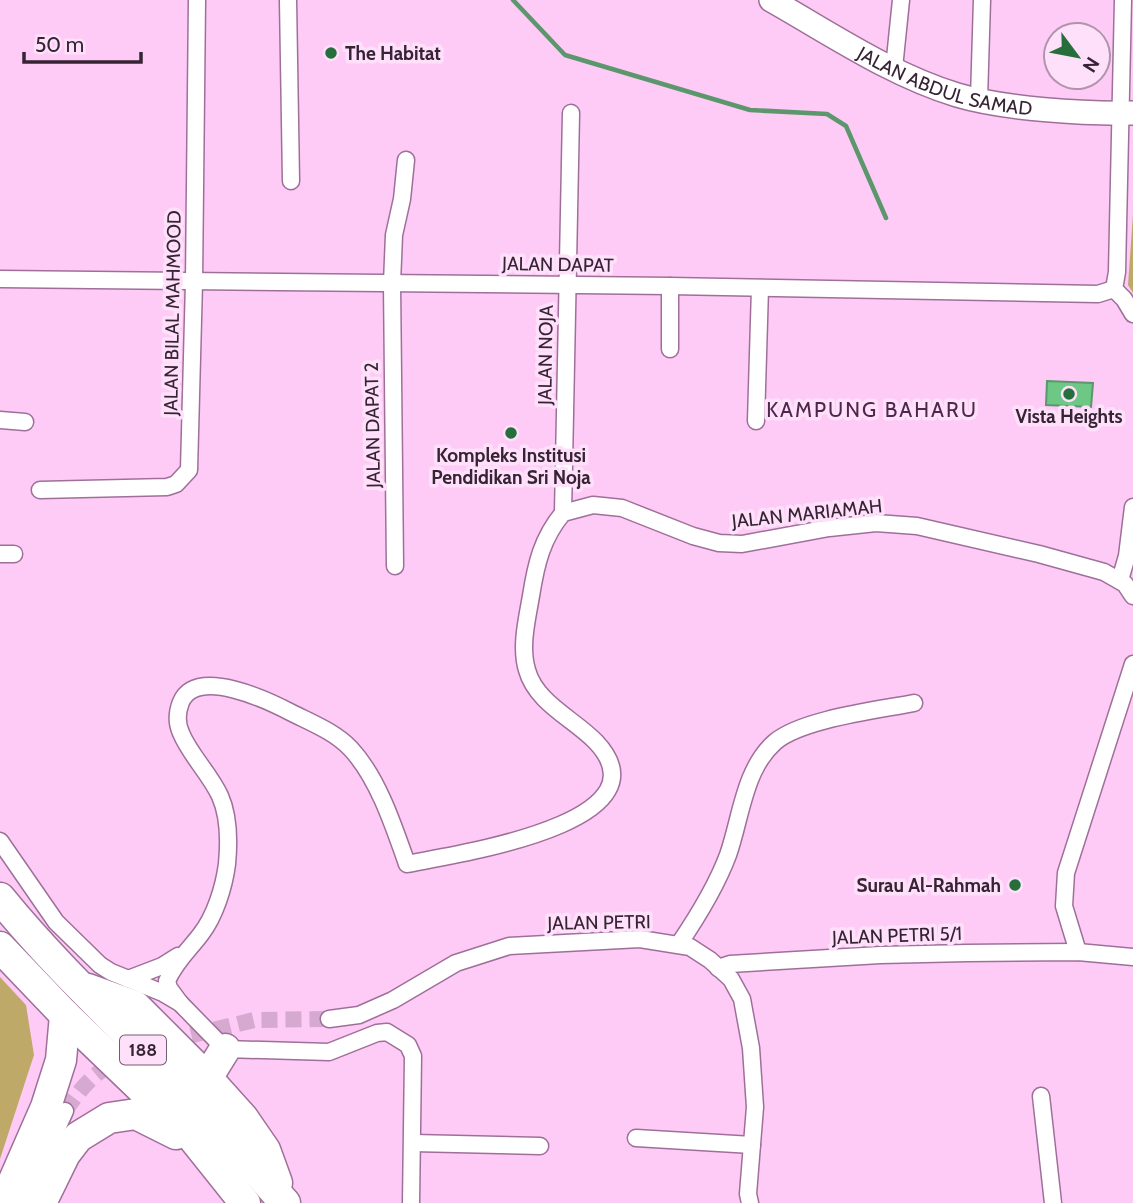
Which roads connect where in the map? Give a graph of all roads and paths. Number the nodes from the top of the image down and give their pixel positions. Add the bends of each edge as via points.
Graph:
1 (197, 0) edge
2 (288, 0) edge
3 (771, 0) edge
4 (901, 0) edge
5 (982, 0) edge
6 (1123, 0) edge
7 (894, 68) junction
8 (979, 99) junction
9 (570, 113) dead end
10 (1127, 113) edge
11 (406, 160) dead end
12 (291, 181) dead end
13 (0, 279) edge
14 (194, 282) junction
15 (392, 283) junction
16 (567, 285) junction
17 (670, 286) junction
18 (760, 288) junction
19 (1114, 289) junction
20 (1133, 314) edge
21 (670, 349) dead end
22 (0, 420) edge
23 (756, 421) dead end
24 (25, 422) dead end
25 (40, 490) dead end
26 (563, 513) junction
27 (1133, 513) edge
28 (395, 566) dead end
29 (1120, 580) junction
30 (1133, 596) edge
31 (1132, 672) edge
32 (914, 703) dead end
33 (0, 841) edge
34 (0, 898) edge
35 (679, 944) junction
36 (0, 947) edge
37 (1078, 952) junction
38 (183, 953) junction
39 (1133, 957) edge
40 (718, 968) junction
41 (128, 979) junction
42 (79, 986) junction
43 (180, 1003) junction
44 (65, 1015) junction
45 (329, 1020) tunnel mouth
46 (225, 1049) junction
47 (207, 1078) junction
48 (1041, 1096) dead end
49 (65, 1111) tunnel mouth
50 (636, 1138) dead end
51 (413, 1143) junction
52 (752, 1145) junction
53 (540, 1146) dead end
54 (201, 1147) junction
55 (4, 1203) edge
56 (23, 1203) edge
57 (41, 1203) edge
58 (245, 1203) edge
59 (285, 1203) edge
60 (411, 1203) edge
61 (750, 1203) edge
62 (1053, 1203) edge

1 - 14 street, JALAN BILAL MAHMOOD
2 - 12 street
3 - 7 street, JALAN ABDUL SAMAD
4 - 7 street
5 - 8 street
6 - 10 street
7 - 8 street, JALAN ABDUL SAMAD via 957,95
8 - 10 street, JALAN ABDUL SAMAD
9 - 16 street, JALAN NOJA
10 - 19 street
11 - 15 street, JALAN DAPAT 2
13 - 14 street, JALAN DAPAT
14 - 15 street, JALAN DAPAT
14 - 25 street, JALAN BILAL MAHMOOD via 189,470 167,487
15 - 16 street, JALAN DAPAT
15 - 28 street, JALAN DAPAT 2
16 - 17 street, JALAN DAPAT
16 - 26 street, JALAN NOJA
17 - 18 street, JALAN DAPAT
17 - 21 street
18 - 19 street, JALAN DAPAT via 1098,294
18 - 23 street
19 - 20 street
22 - 24 street
26 - 29 street, JALAN MARIAMAH via 593,505 622,508 693,536 743,544 876,523 917,526 1039,554
26 - 38 street via 543,541 535,566 524,650 535,686 607,756 611,783 601,802 557,827 495,846 407,864 379,793 351,749 329,731 271,702 235,689 194,689 183,698 177,714 180,732 220,796 228,840 214,908 202,932
27 - 29 street
29 - 30 street, JALAN MARIAMAH
31 - 37 street via 1066,873 1065,906
32 - 35 street via 844,716 776,741 758,763 728,855 703,908
33 - 41 street via 56,922 100,965
34 - 42 highway, 188
35 - 40 street, JALAN PETRI
35 - 45 street, JALAN PETRI via 640,939 509,946 456,963 359,1015
36 - 44 highway, 188
37 - 39 street
37 - 40 street, JALAN PETRI 5/1 via 880,955
38 - 41 street
38 - 43 street via 167,981
40 - 52 street, JALAN PETRI via 731,979 741,999 751,1048
41 - 43 street
42 - 47 highway via 135,1006
42 - 59 highway, 188 via 211,1119
43 - 46 street
44 - 54 highway, 188
44 - 55 highway via 61,1060 46,1107
46 - 47 highway
46 - 51 street via 329,1052 377,1032 399,1037 413,1055
47 - 59 highway via 265,1150
48 - 62 street
49 - 56 street
50 - 52 street
51 - 53 street
51 - 60 street
52 - 61 street, JALAN PETRI
54 - 57 highway via 136,1114 109,1118 78,1137
54 - 58 highway, 188

